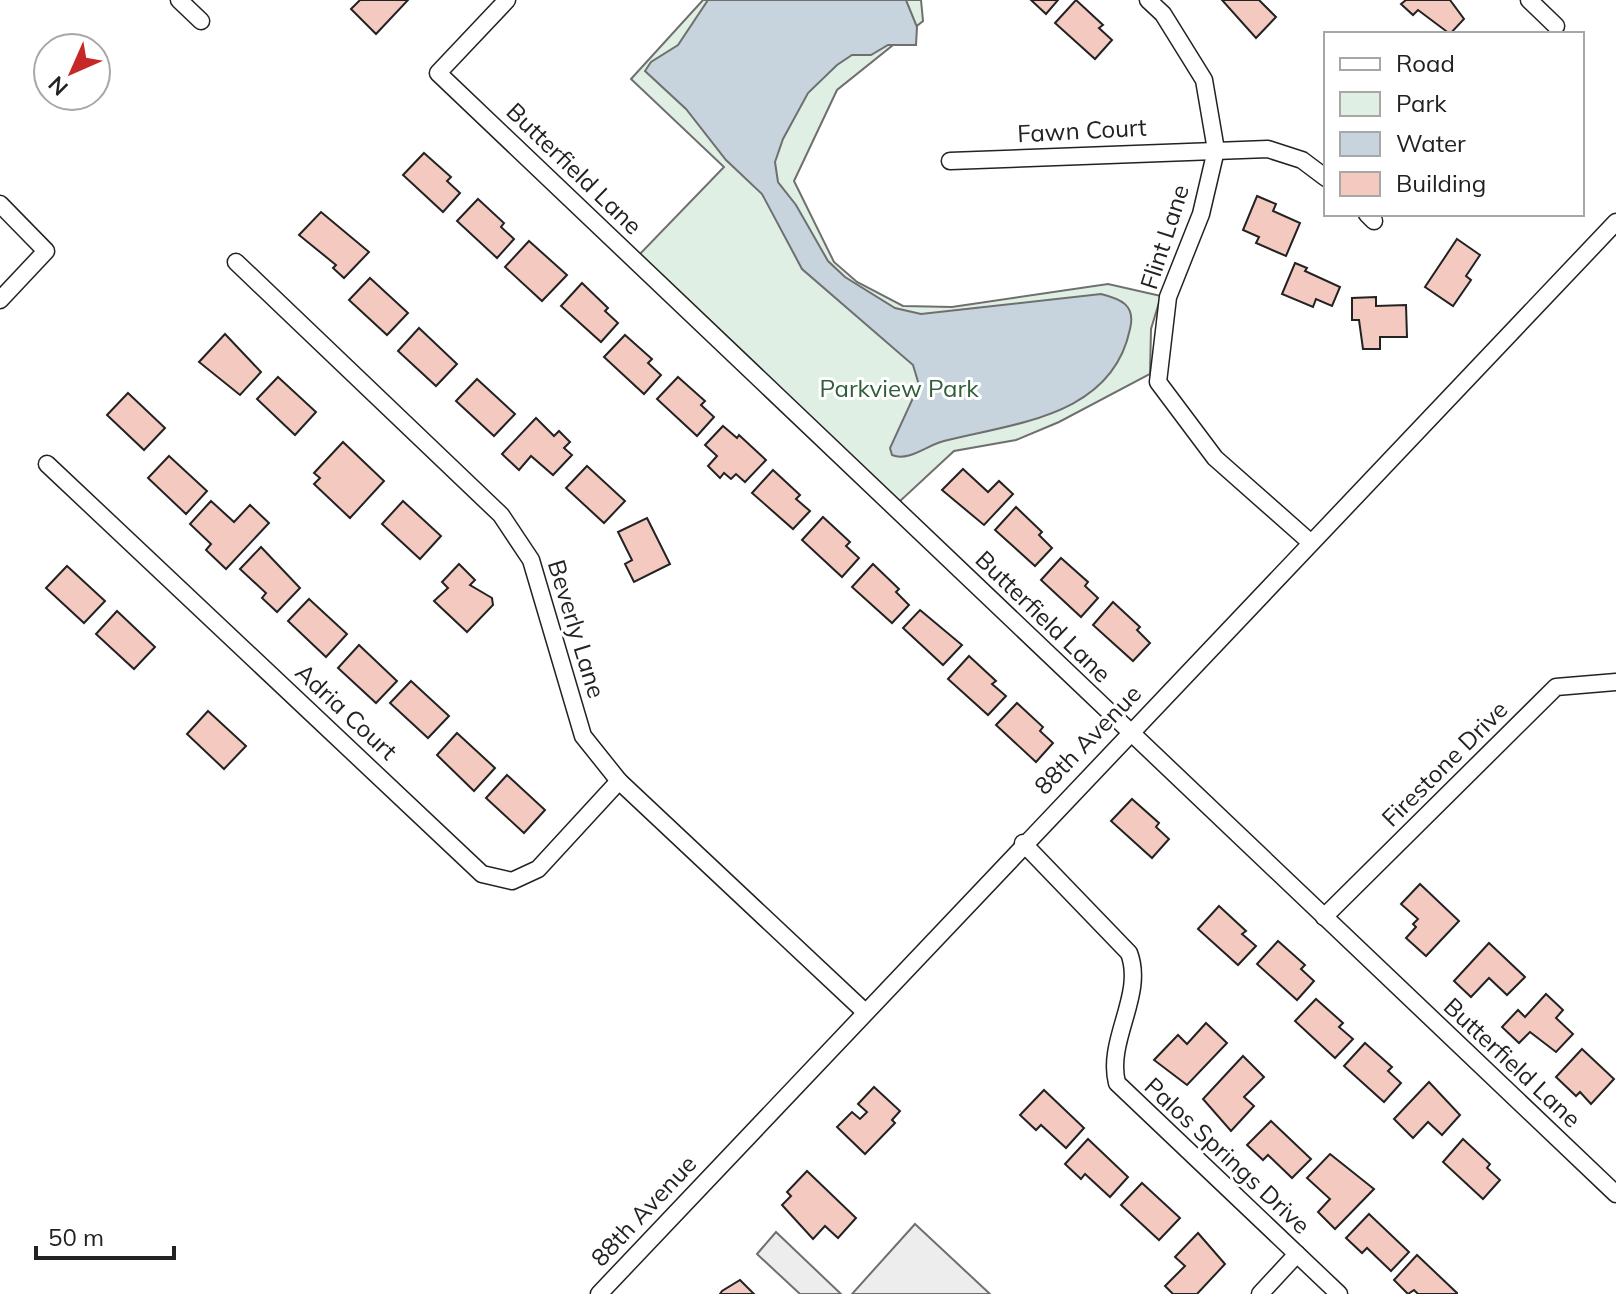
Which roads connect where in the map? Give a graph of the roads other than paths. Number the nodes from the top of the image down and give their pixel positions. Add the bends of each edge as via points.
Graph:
1 (179, 0) edge
2 (507, 0) edge
3 (1148, 0) edge
4 (1529, 0) edge
5 (201, 21) dead end
6 (1556, 26) dead end
7 (1216, 150) junction
8 (950, 161) dead end
9 (1324, 176) edge
10 (0, 204) edge
11 (1613, 230) edge
12 (236, 262) dead end
13 (0, 300) edge
14 (47, 464) dead end
15 (1310, 542) junction
16 (1616, 682) edge
17 (1129, 732) junction
18 (619, 781) junction
19 (1023, 843) junction
20 (1324, 917) junction
21 (864, 1011) junction
22 (1616, 1194) edge
23 (1297, 1254) junction
24 (599, 1294) edge
25 (1260, 1294) edge
26 (1339, 1294) edge

1 - 5 street
2 - 17 street, Butterfield Lane via 438,73
3 - 7 street, Flint Lane via 1163,14 1204,80
4 - 6 street
7 - 8 street, Fawn Court
7 - 9 street, Fawn Court via 1268,149 1302,160
7 - 15 street, Flint Lane via 1201,214 1168,297 1158,382 1215,458
10 - 13 street via 46,251
11 - 15 street, 88th Avenue
12 - 18 street, Beverly Lane via 513,530 531,560 583,736
14 - 18 street, Adria Court via 482,874 512,881 538,869
15 - 17 street, 88th Avenue
16 - 20 street, Firestone Drive via 1556,687
17 - 19 street, 88th Avenue
17 - 20 street, Butterfield Lane
18 - 21 street, Beverly Lane
19 - 21 street, 88th Avenue
19 - 23 street, Palos Springs Drive via 1129,953 1133,978 1115,1058 1117,1083
20 - 22 street, Butterfield Lane
21 - 24 street, 88th Avenue
23 - 25 street
23 - 26 street, Palos Springs Drive

